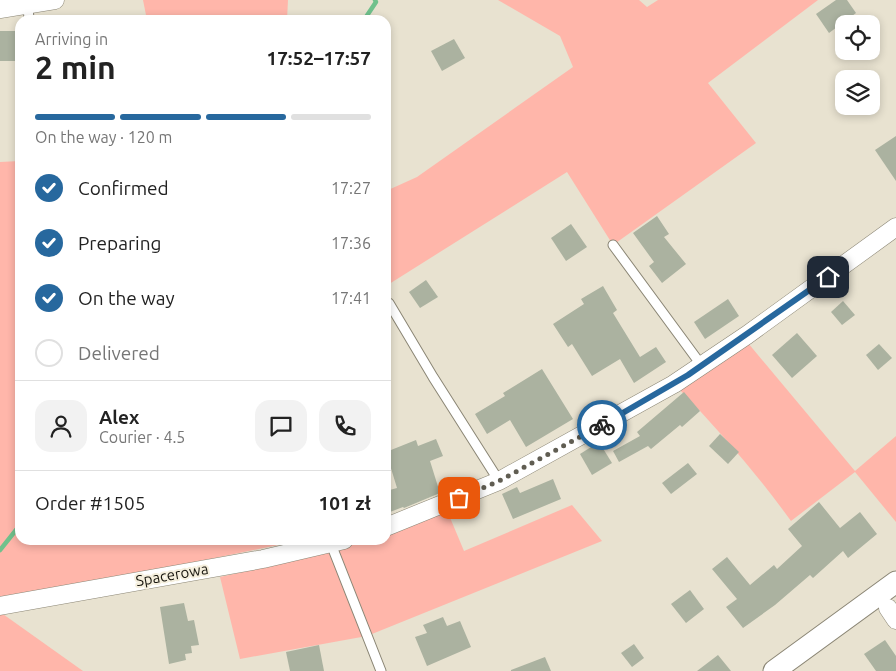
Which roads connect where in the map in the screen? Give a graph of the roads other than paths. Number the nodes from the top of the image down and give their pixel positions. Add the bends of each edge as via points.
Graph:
1 (56, 0) edge
2 (0, 9) edge
3 (29, 12) edge
4 (896, 227) edge
5 (613, 245) dead end
6 (391, 306) edge
7 (702, 366) junction
8 (499, 481) junction
9 (391, 525) edge
10 (324, 545) edge
11 (338, 545) edge
12 (896, 582) edge
13 (0, 606) edge
14 (381, 671) edge
15 (774, 671) edge

1 - 3 street
2 - 3 street
4 - 7 street
5 - 7 lane
6 - 8 lane
7 - 8 street
8 - 9 street
10 - 13 street, Spacerowa
11 - 14 lane
12 - 15 street

